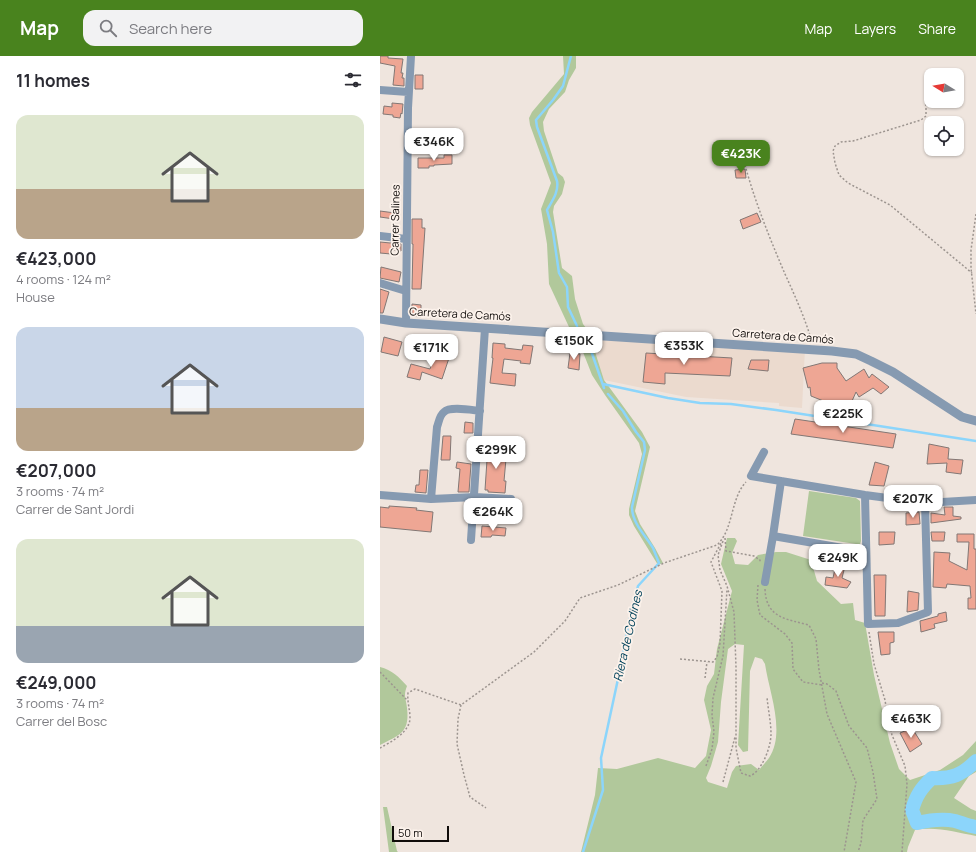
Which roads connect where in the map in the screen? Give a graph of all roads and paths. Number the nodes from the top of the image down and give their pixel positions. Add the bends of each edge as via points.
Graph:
1 (411, 56) edge
2 (380, 90) edge
3 (408, 92) junction
4 (926, 108) edge
5 (745, 165) dead end
6 (976, 214) edge
7 (380, 236) edge
8 (406, 239) junction
9 (972, 273) junction
10 (380, 283) edge
11 (406, 291) junction
12 (976, 314) edge
13 (380, 319) edge
14 (406, 324) junction
15 (485, 328) junction
16 (812, 350) junction
17 (480, 411) junction
18 (976, 421) edge
19 (764, 452) dead end
20 (751, 476) junction
21 (781, 481) junction
22 (924, 492) dead end
23 (865, 495) junction
24 (380, 496) edge
25 (474, 497) junction
26 (431, 499) junction
27 (511, 499) dead end
28 (976, 500) edge
29 (925, 503) junction
30 (724, 536) junction
31 (773, 536) junction
32 (723, 539) junction
33 (471, 540) dead end
34 (866, 552) junction
35 (760, 566) dead end
36 (762, 580) junction
37 (727, 586) junction
38 (868, 624) junction
39 (680, 659) dead end
40 (707, 661) junction
41 (380, 672) edge
42 (705, 678) dead end
43 (822, 684) junction
44 (767, 697) dead end
45 (407, 700) junction
46 (461, 705) junction
47 (736, 735) junction
48 (380, 748) edge
49 (706, 766) dead end
50 (723, 782) dead end
51 (486, 808) dead end
52 (844, 852) edge
53 (858, 852) edge
54 (902, 852) edge

1 - 3 street, Carrer Salines
2 - 3 street
3 - 8 street, Carrer Salines
4 - 9 path via 926,116 922,120 841,142 833,151 835,163 839,175 848,183 890,205
5 - 16 path via 760,210 807,325
6 - 9 path
7 - 8 street
8 - 11 street, Carrer Salines
9 - 12 path
10 - 11 street
11 - 14 street, Carrer Salines
13 - 14 street, Carretera de Camós
14 - 15 street, Carretera de Camós
15 - 16 street, Carretera de Camós
15 - 17 street
16 - 18 street, Carretera de Camós via 856,354 893,372 962,417
17 - 25 street
17 - 26 street via 450,409 444,411 440,417
19 - 20 street
20 - 21 street
20 - 30 path via 739,493
21 - 23 street
21 - 31 street
22 - 29 street
23 - 29 street
23 - 34 street
24 - 26 street
25 - 26 street
25 - 27 street
25 - 33 street
28 - 29 street
29 - 38 street via 928,612 898,623
30 - 32 path
30 - 35 path via 726,551 754,556 760,560
31 - 34 street
31 - 36 street
32 - 37 path via 718,555 720,570
32 - 40 path via 712,562 722,591 720,643 717,657 713,662
32 - 46 path via 717,545 664,563 618,585 580,598 565,621 534,652
34 - 38 street
36 - 43 path via 765,600 776,616 808,625 816,639
36 - 43 path via 757,600 760,615 785,634 792,643 793,669 803,682
37 - 47 path via 734,612
37 - 49 path via 723,656 713,698 714,732
38 - 54 path via 874,664 892,735 905,766 907,784
39 - 40 path
40 - 42 path
41 - 45 path
43 - 52 path via 827,714 856,782
43 - 53 path via 827,684 836,691 849,726 867,748 873,772 877,799 863,820
44 - 47 path via 771,735 766,756 755,774 750,776 741,773
45 - 46 path via 408,693 415,689
45 - 48 path via 410,718 408,726
46 - 51 path via 457,744 464,775 470,797
47 - 50 path

